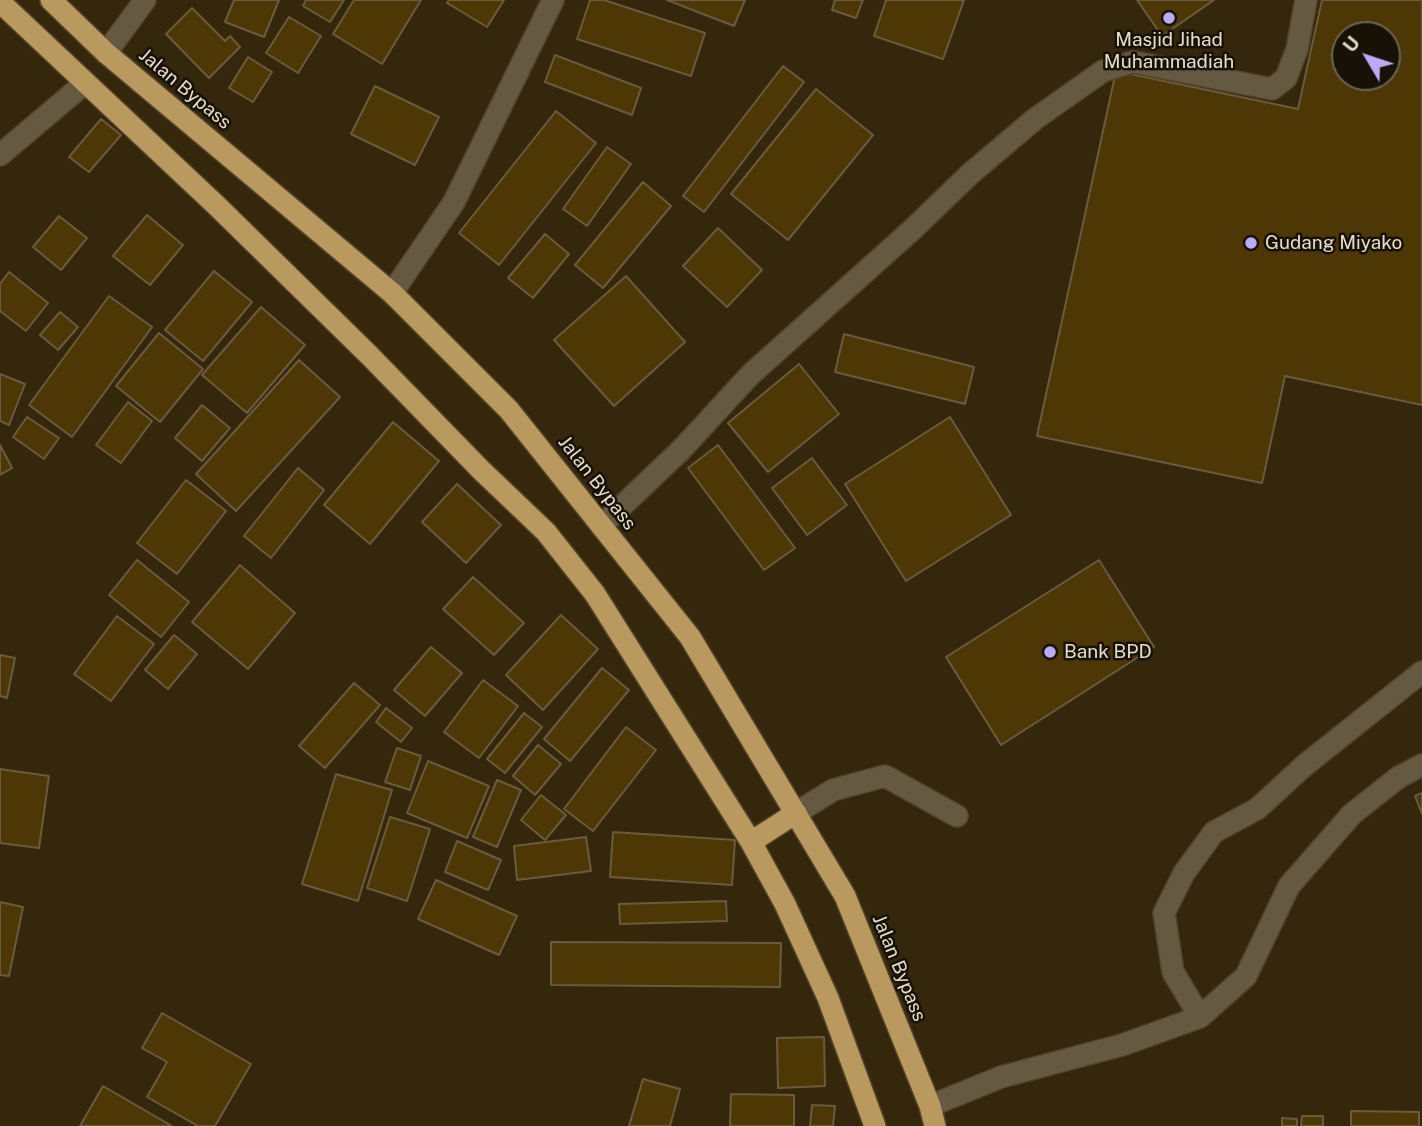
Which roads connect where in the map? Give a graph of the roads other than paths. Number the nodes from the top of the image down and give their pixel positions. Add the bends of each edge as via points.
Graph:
1 (51, 0) edge
2 (145, 0) edge
3 (553, 0) edge
4 (1306, 0) edge
5 (0, 2) edge
6 (106, 53) junction
7 (85, 83) junction
8 (0, 155) edge
9 (392, 293) junction
10 (601, 526) junction
11 (1422, 672) edge
12 (1422, 765) edge
13 (796, 813) junction
14 (957, 816) dead end
15 (751, 842) junction
16 (1199, 1017) junction
17 (932, 1116) edge
18 (875, 1126) edge

1 - 6 highway, Jalan Bypass
2 - 6 street
3 - 9 street via 454,202
4 - 10 street via 1290,68 1272,89 1133,62 1103,71 1035,119 750,375 682,449
5 - 7 highway
6 - 9 highway, Jalan Bypass
7 - 8 street
7 - 15 highway via 226,215 546,532 595,594
9 - 10 highway, Jalan Bypass via 509,410
10 - 13 highway, Jalan Bypass via 690,637
11 - 16 street via 1257,809 1214,832 1184,873 1164,912 1173,972
12 - 16 street via 1352,814 1289,886 1246,976
13 - 14 street via 833,790 884,776
13 - 15 highway
13 - 17 highway, Jalan Bypass via 845,897
15 - 18 highway via 828,998
16 - 17 street via 1122,1045 1001,1077

